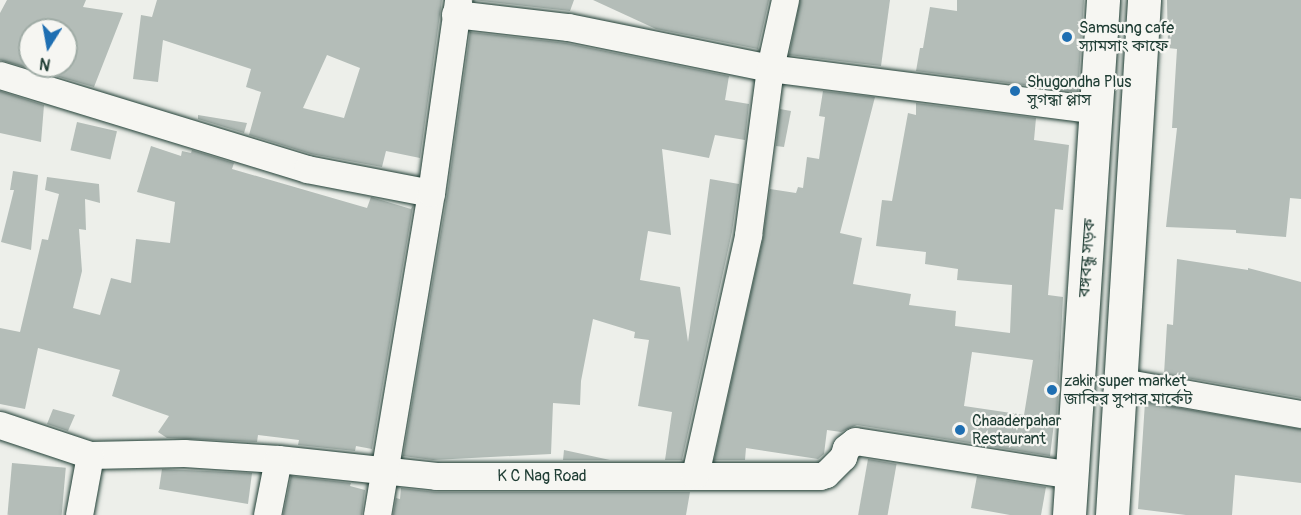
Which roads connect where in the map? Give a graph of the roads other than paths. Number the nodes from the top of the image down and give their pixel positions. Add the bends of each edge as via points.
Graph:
1 (785, 0) edge
2 (1103, 0) edge
3 (1144, 0) edge
4 (457, 7) edge
5 (770, 68) junction
6 (0, 75) edge
7 (1097, 110) junction
8 (432, 193) junction
9 (1121, 382) junction
10 (1301, 414) edge
11 (0, 425) edge
12 (90, 455) junction
13 (278, 459) junction
14 (386, 470) junction
15 (695, 475) junction
16 (1072, 475) junction
17 (79, 515) edge
18 (267, 515) edge
19 (377, 515) edge
20 (1069, 515) edge
21 (1112, 515) edge

1 - 5 street
2 - 7 main road, বঙ্গবন্ধু সড়ক
3 - 9 main road
4 - 5 street
4 - 8 street
5 - 7 street
5 - 15 street via 748,235
6 - 8 street via 307,169
7 - 16 main road, বঙ্গবন্ধু সড়ক
8 - 14 street
9 - 10 street
9 - 21 main road
11 - 12 street, K C Nag Road
12 - 13 street, K C Nag Road via 184,453
12 - 17 street
13 - 14 street, K C Nag Road
13 - 18 street
14 - 15 street, K C Nag Road via 436,476
14 - 19 street
15 - 16 street, K C Nag Road via 820,476 855,441
16 - 20 main road, বঙ্গবন্ধু সড়ক

